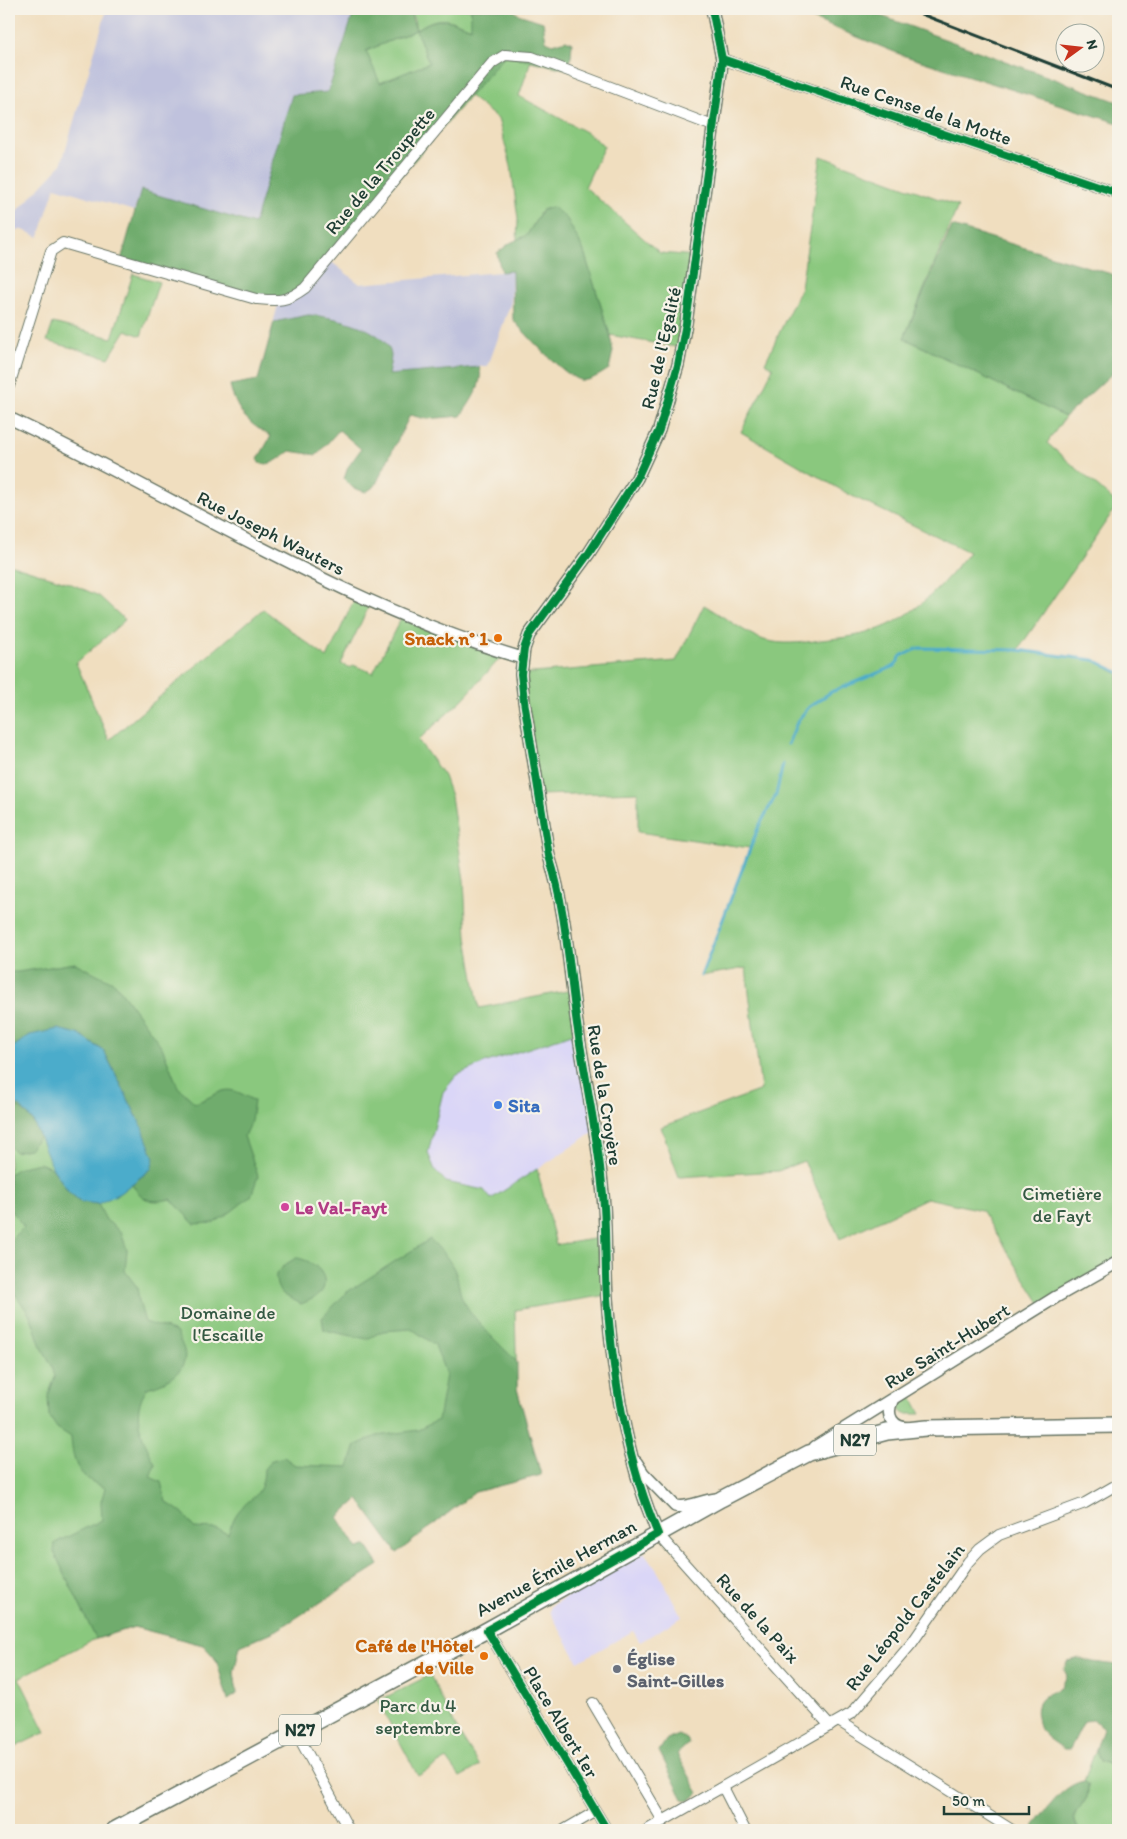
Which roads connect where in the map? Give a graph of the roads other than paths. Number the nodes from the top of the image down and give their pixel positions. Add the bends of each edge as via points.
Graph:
1 (712, 9) edge
2 (722, 59) junction
3 (713, 126) junction
4 (1118, 193) edge
5 (9, 386) edge
6 (10, 420) edge
7 (522, 658) junction
8 (1118, 1262) edge
9 (890, 1406) junction
10 (860, 1421) junction
11 (1118, 1425) edge
12 (926, 1428) junction
13 (862, 1438) junction
14 (630, 1451) junction
15 (794, 1460) junction
16 (1118, 1484) edge
17 (721, 1499) junction
18 (658, 1534) junction
19 (487, 1630) junction
20 (593, 1704) dead end
21 (835, 1724) junction
22 (296, 1732) junction
23 (723, 1787) junction
24 (595, 1812) junction
25 (663, 1821) junction
26 (114, 1830) edge
27 (349, 1830) edge
28 (564, 1830) edge
29 (606, 1830) edge
30 (647, 1830) edge
31 (745, 1830) edge
32 (1012, 1830) edge

1 - 2 street, Rue de l'Egalité
2 - 3 street, Rue de l'Egalité
2 - 4 street, Rue Cense de la Motte
3 - 5 street, Rue de la Troupette via 532,57 505,55 492,63 305,288 290,299 279,302 256,299 63,243 51,250
3 - 7 street, Rue de l'Egalité via 686,323 678,365 659,430 637,478 589,553 529,636
6 - 7 street, Rue Joseph Wauters via 356,596 453,636
7 - 14 street, Rue de la Croyère via 524,701 549,856 572,971 578,1032 599,1162 608,1314
8 - 9 street, Rue Saint-Hubert via 1056,1297
9 - 10 street, Rue Saint-Hubert
9 - 12 street via 889,1418 896,1425
9 - 13 street via 879,1427
10 - 13 street
10 - 15 street, Rue Saint-Hubert
11 - 12 main road, Avenue Émile Herman / N27
12 - 13 main road, Avenue Émile Herman / N27
13 - 15 main road, Avenue Émile Herman / N27
14 - 17 street, Rue de la Croyère via 643,1474 675,1506
14 - 18 street, Rue de la Croyère
15 - 17 main road, Avenue Émile Herman / N27
16 - 21 street, Rue Léopold Castelain via 1085,1503 1000,1535 980,1549 912,1642 852,1713
17 - 18 main road, Avenue Émile Herman / N27
18 - 19 main road, Avenue Émile Herman / N27
18 - 21 street, Rue de la Paix
19 - 22 main road, Avenue Émile Herman / N27
19 - 24 street, Place Albert Ier
20 - 25 street, Place Albert Ier
21 - 23 street, Rue Léopold Castelain
21 - 32 street, Rue de la Paix
22 - 26 main road, Avenue Émile Herman / N27
22 - 27 street
23 - 25 street, Rue Léopold Castelain
23 - 31 street
24 - 28 street
24 - 29 street, Place Albert Ier
25 - 30 street, Rue Léopold Castelain

